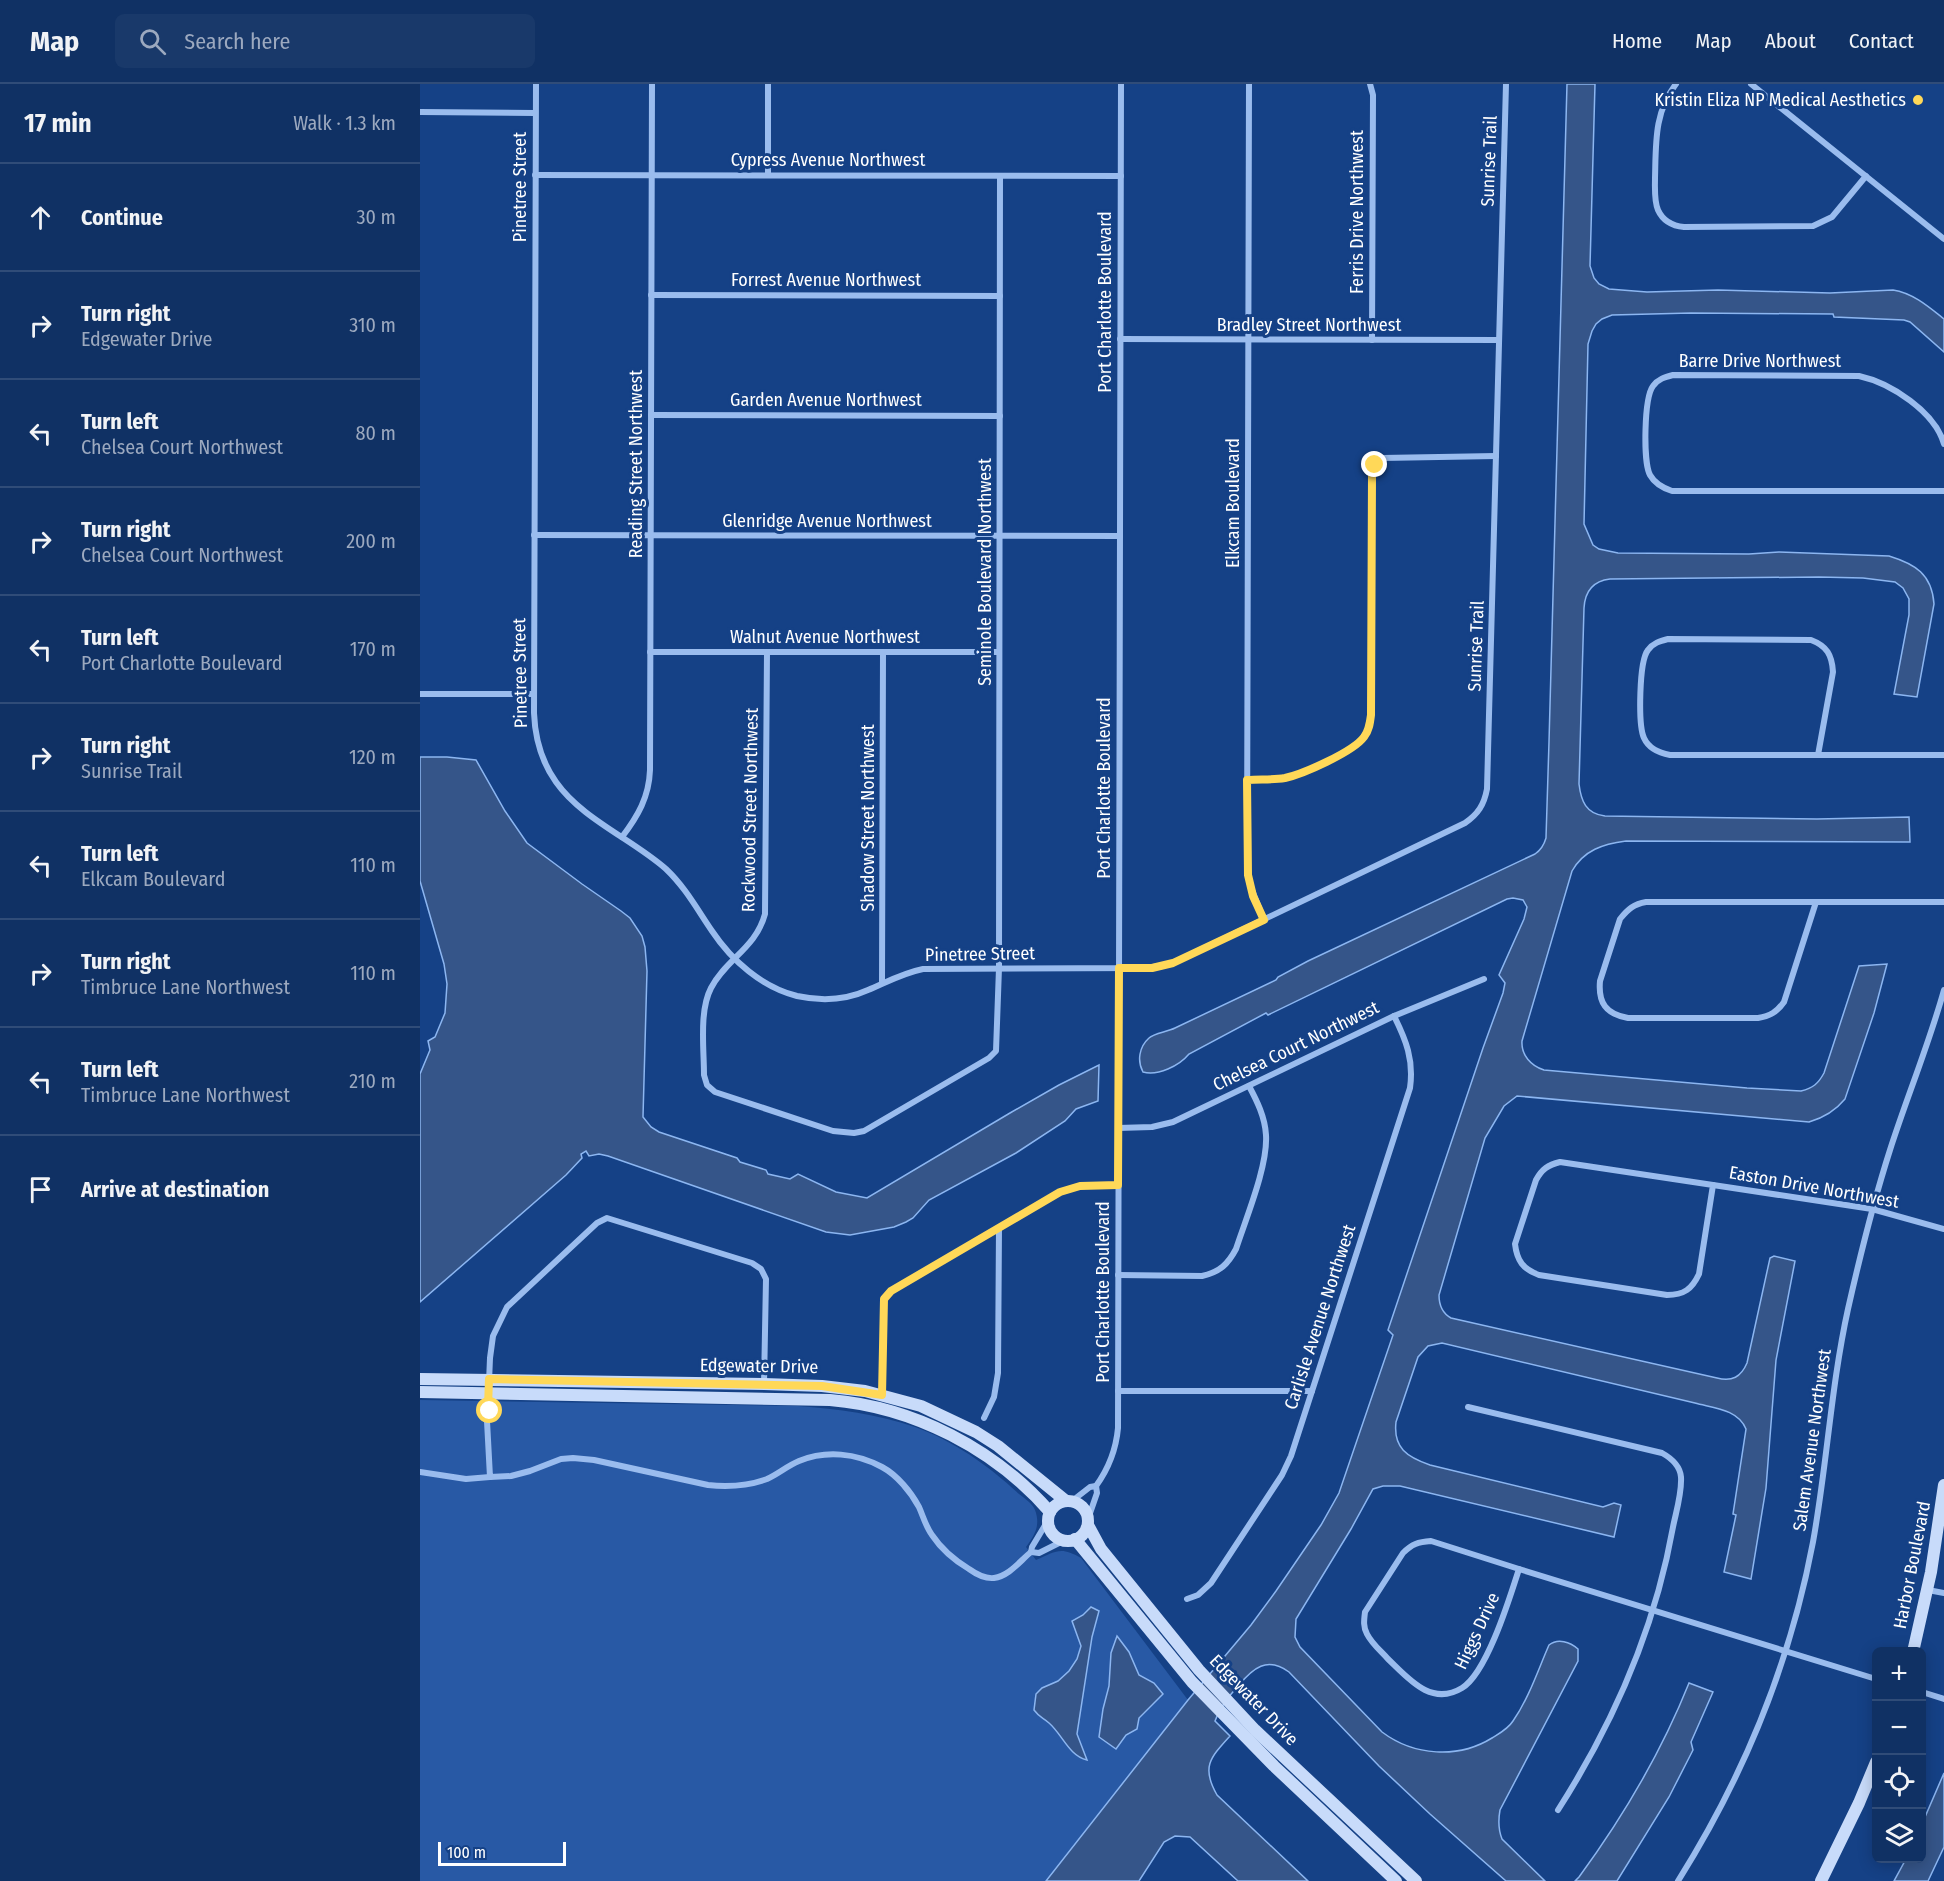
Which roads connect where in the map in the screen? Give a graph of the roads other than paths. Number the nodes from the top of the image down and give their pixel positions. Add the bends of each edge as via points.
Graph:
1 (536, 84) edge
2 (652, 84) edge
3 (768, 84) edge
4 (1121, 84) edge
5 (1249, 84) edge
6 (1370, 84) edge
7 (1506, 84) edge
8 (1677, 84) edge
9 (1751, 84) edge
10 (420, 112) edge
11 (536, 112) junction
12 (535, 174) junction
13 (652, 175) junction
14 (768, 175) junction
15 (1000, 176) junction
16 (1120, 176) junction
17 (1866, 176) junction
18 (1944, 239) edge
19 (651, 295) junction
20 (1000, 296) junction
21 (1120, 339) junction
22 (1248, 340) junction
23 (1372, 340) junction
24 (1499, 340) junction
25 (651, 415) junction
26 (1000, 416) junction
27 (1944, 444) edge
28 (1496, 456) junction
29 (1944, 491) edge
30 (534, 535) junction
31 (651, 535) junction
32 (1000, 536) junction
33 (1120, 536) junction
34 (650, 652) junction
35 (767, 652) junction
36 (883, 652) junction
37 (999, 652) junction
38 (420, 694) edge
39 (534, 694) junction
40 (1818, 755) junction
41 (1944, 755) edge
42 (1247, 780) junction
43 (622, 837) junction
44 (1816, 902) junction
45 (1944, 902) edge
46 (1264, 920) junction
47 (735, 959) junction
48 (999, 968) junction
49 (1119, 968) junction
50 (1484, 979) dead end
51 (882, 984) junction
52 (1944, 990) edge
53 (1394, 1016) junction
54 (1249, 1086) junction
55 (1118, 1128) junction
56 (1118, 1185) junction
57 (1713, 1185) junction
58 (1872, 1209) junction
59 (999, 1228) junction
60 (1944, 1229) edge
61 (1118, 1275) junction
62 (420, 1379) edge
63 (489, 1379) junction
64 (764, 1384) junction
65 (1118, 1391) junction
66 (1312, 1391) junction
67 (420, 1392) edge
68 (489, 1393) junction
69 (882, 1395) junction
70 (1468, 1407) dead end
71 (984, 1418) dead end
72 (420, 1472) edge
73 (489, 1477) junction
74 (1944, 1485) edge
75 (1096, 1486) junction
76 (1069, 1501) junction
77 (1049, 1517) junction
78 (1088, 1522) junction
79 (1069, 1540) junction
80 (1031, 1552) junction
81 (1519, 1569) junction
82 (1928, 1590) junction
83 (1944, 1593) edge
84 (1187, 1599) dead end
85 (1653, 1610) junction
86 (1914, 1647) edge
87 (1786, 1651) junction
88 (1872, 1677) edge
89 (1926, 1693) edge
90 (1944, 1699) edge
91 (1872, 1771) edge
92 (1558, 1810) dead end
93 (1396, 1881) edge
94 (1416, 1881) edge
95 (1678, 1881) edge
96 (1821, 1881) edge

1 - 11 street, Pinetree Street
2 - 13 street, Reading Street Northwest
3 - 14 street
4 - 16 street, Port Charlotte Boulevard
5 - 22 street, Elkcam Boulevard
6 - 23 street, Ferris Drive Northwest
7 - 24 street, Sunrise Trail
8 - 17 street via 1663,106 1656,137 1655,201 1658,211 1674,226 1813,226 1832,217
9 - 17 street
10 - 11 street
11 - 12 street, Pinetree Street
12 - 13 street, Cypress Avenue Northwest
12 - 30 street, Pinetree Street
13 - 14 street, Cypress Avenue Northwest
13 - 19 street, Reading Street Northwest
14 - 15 street, Cypress Avenue Northwest
15 - 16 street, Cypress Avenue Northwest
15 - 20 street, Seminole Boulevard Northwest
16 - 21 street, Port Charlotte Boulevard
17 - 18 street
19 - 20 street, Forrest Avenue Northwest
19 - 25 street, Reading Street Northwest
20 - 26 street, Seminole Boulevard Northwest
21 - 22 street, Bradley Street Northwest
21 - 33 street, Port Charlotte Boulevard
22 - 23 street, Bradley Street Northwest
22 - 42 street, Elkcam Boulevard
23 - 24 street, Bradley Street Northwest
24 - 28 street, Sunrise Trail
25 - 26 street, Garden Avenue Northwest
25 - 31 street, Reading Street Northwest
26 - 32 street, Seminole Boulevard Northwest
27 - 29 street, Barre Drive Northwest via 1935,424 1913,405 1889,387 1859,376 1673,375 1654,384 1647,404 1648,472 1662,488 1672,491
28 - 42 street via 1382,458 1375,465 1370,726 1358,744 1304,771 1284,778
28 - 46 street, Sunrise Trail via 1487,789 1481,809 1465,823
30 - 31 street, Glenridge Avenue Northwest
30 - 39 street, Pinetree Street
31 - 32 street, Glenridge Avenue Northwest
31 - 34 street, Reading Street Northwest
32 - 33 street, Glenridge Avenue Northwest
32 - 37 street, Seminole Boulevard Northwest
33 - 49 street, Port Charlotte Boulevard
34 - 35 street, Walnut Avenue Northwest
34 - 43 street, Reading Street Northwest via 650,781 640,811
35 - 36 street, Walnut Avenue Northwest
35 - 47 street, Rockwood Street Northwest via 765,914 758,934
36 - 37 street, Walnut Avenue Northwest
36 - 51 street, Shadow Street Northwest
37 - 48 street, Seminole Boulevard Northwest
38 - 39 street
39 - 43 street, Pinetree Street via 537,738 550,772 572,800
40 - 40 street via 1833,672 1833,661 1821,644 1811,639 1668,639 1649,648 1643,657 1642,728 1645,739 1660,753
40 - 41 street
42 - 46 street, Elkcam Boulevard via 1248,875
43 - 47 street, Pinetree Street via 682,886
44 - 44 street via 1636,904 1620,919 1600,981 1602,1002 1608,1011 1628,1018 1769,1016 1784,1002
44 - 45 street
46 - 49 street, Sunrise Trail via 1173,963 1152,968
47 - 48 street, Rockwood Street Northwest via 715,980 706,999 707,1085 715,1092 843,1133 864,1131 996,1051
47 - 51 street, Pinetree Street via 773,987 808,998 844,997
48 - 49 street, Pinetree Street
48 - 51 street, Pinetree Street via 923,969
49 - 55 street, Port Charlotte Boulevard
50 - 53 street, Chelsea Court Northwest
52 - 58 street, Salem Avenue Northwest
53 - 54 street, Chelsea Court Northwest
53 - 66 street, Carlisle Avenue Northwest via 1412,1062 1410,1088
54 - 55 street, Chelsea Court Northwest via 1173,1122
54 - 61 street via 1262,1113 1265,1155 1229,1261 1202,1275
55 - 56 street, Port Charlotte Boulevard
56 - 59 street via 1070,1188
56 - 61 street, Port Charlotte Boulevard
57 - 57 street, Easton Drive Northwest via 1700,1274 1687,1291 1677,1295 1539,1275 1529,1271 1516,1255 1515,1244 1536,1180 1550,1164 1560,1162
57 - 58 street, Easton Drive Northwest
58 - 60 street, Easton Drive Northwest
58 - 87 street, Salem Avenue Northwest via 1837,1366 1813,1542
59 - 69 street via 891,1291 884,1299
59 - 71 street via 998,1373 994,1397
61 - 65 street, Port Charlotte Boulevard
62 - 63 street, Edgewater Drive
63 - 64 street, Edgewater Drive
63 - 64 street via 493,1336 507,1307 607,1218 761,1269 766,1279
63 - 68 street
64 - 69 street, Edgewater Drive via 822,1386
65 - 66 street
65 - 75 street, Port Charlotte Boulevard via 1115,1449
66 - 84 street, Carlisle Avenue Northwest via 1282,1475 1211,1583
67 - 68 street, Edgewater Drive
68 - 73 street via 485,1411
68 - 77 street, Edgewater Drive via 830,1400 864,1405 928,1423 982,1452 1036,1497
69 - 76 street, Edgewater Drive via 921,1406 976,1432
70 - 85 street via 1671,1458 1681,1477 1679,1497
72 - 73 street via 466,1479
73 - 80 street via 511,1476 573,1458 708,1485 747,1485 767,1479 798,1461 827,1454 849,1455 884,1467 896,1478 918,1505 931,1534 945,1552 978,1574 986,1578 1003,1575
74 - 82 street, Harbor Boulevard
75 - 76 street, Port Charlotte Boulevard
75 - 78 street, Port Charlotte Boulevard
76 - 77 street via 1057,1504
76 - 78 street via 1081,1506
77 - 79 street via 1051,1532
77 - 80 street
78 - 79 street via 1083,1534
78 - 94 street, Edgewater Drive via 1101,1549 1199,1670 1255,1730
79 - 80 street via 1039,1553
79 - 93 street, Edgewater Drive via 1226,1718
81 - 81 street, Higgs Drive via 1476,1674 1461,1689 1451,1693 1420,1689 1366,1633 1365,1612 1411,1545 1431,1541
81 - 85 street, Higgs Drive
82 - 83 street
82 - 86 street, Harbor Boulevard
85 - 87 street, Higgs Drive
85 - 92 street via 1608,1723
87 - 88 street, Higgs Drive
87 - 95 street, Salem Avenue Northwest via 1740,1770
89 - 90 street
91 - 96 street

